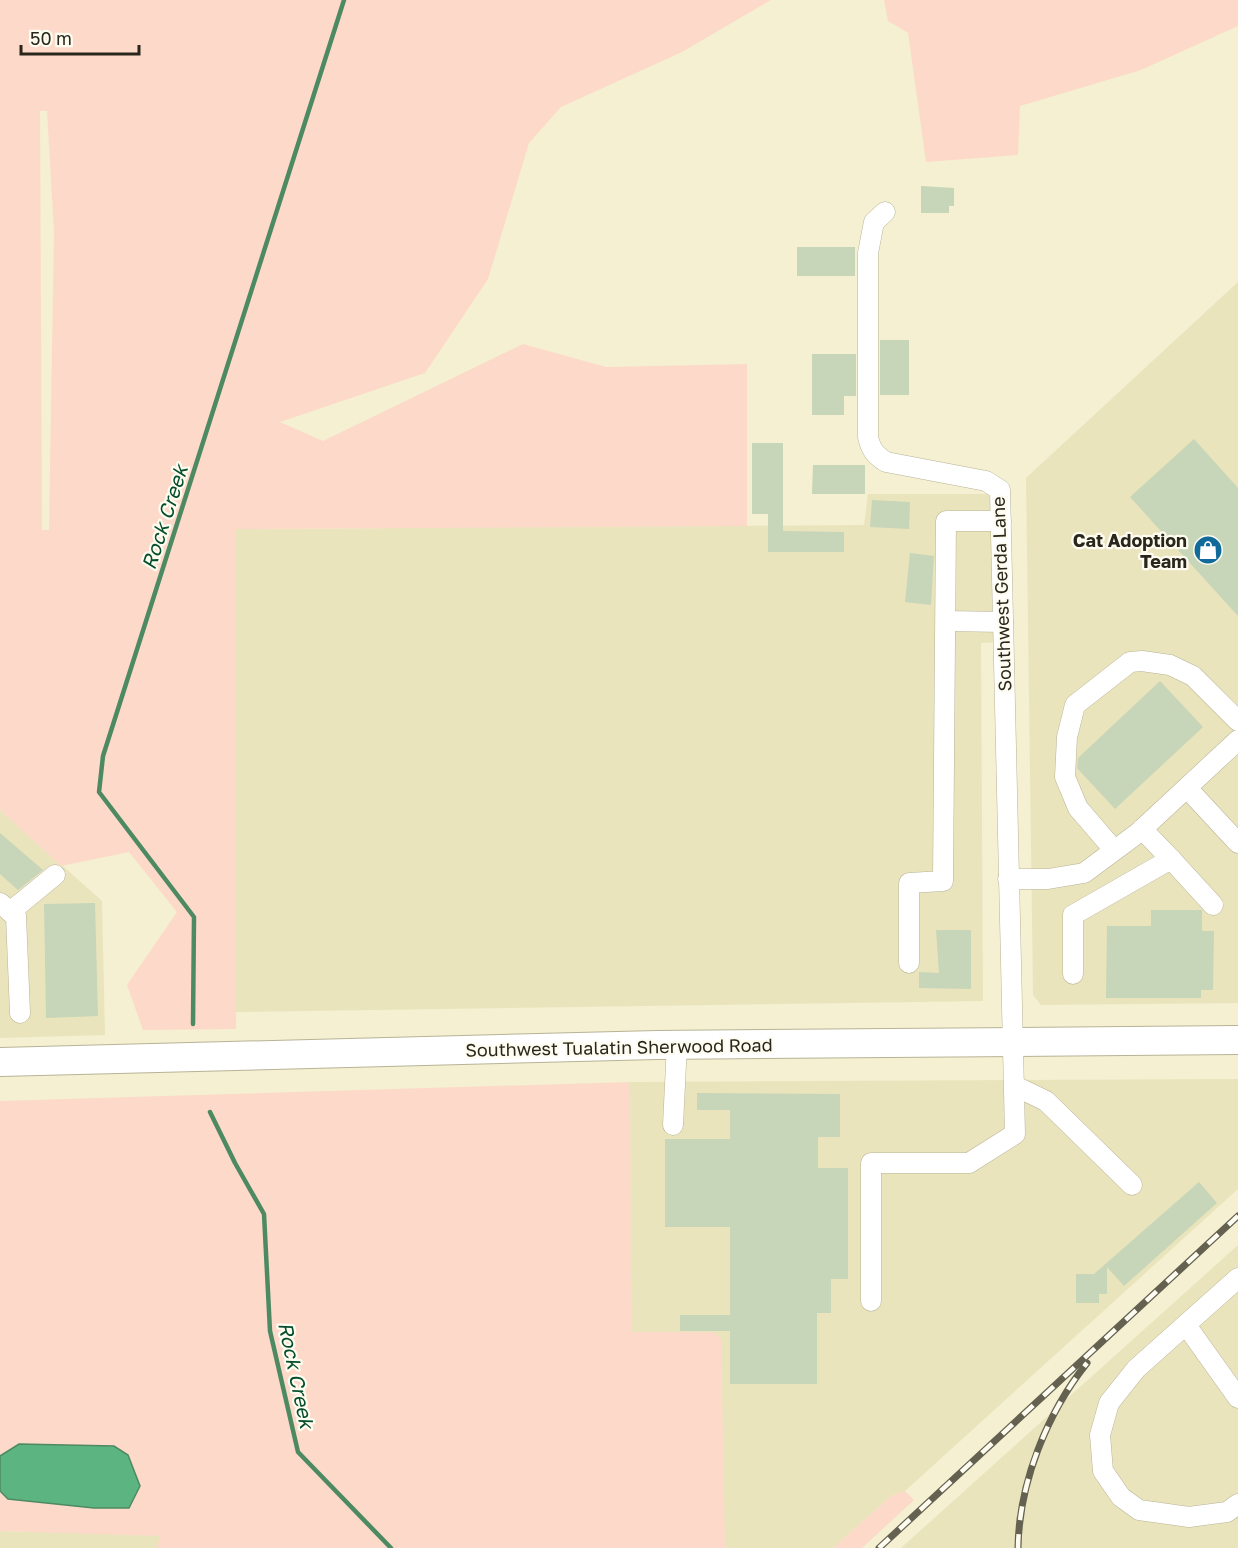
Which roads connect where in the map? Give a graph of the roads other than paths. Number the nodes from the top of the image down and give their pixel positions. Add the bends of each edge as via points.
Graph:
1 (885, 212) dead end
2 (1001, 521) junction
3 (946, 621) junction
4 (1003, 622) junction
5 (1238, 721) edge
6 (1238, 740) edge
7 (1187, 788) junction
8 (1142, 829) junction
9 (1238, 843) edge
10 (1114, 850) junction
11 (1171, 859) junction
12 (55, 875) dead end
13 (1008, 879) junction
14 (1213, 905) dead end
15 (5, 908) edge
16 (909, 963) dead end
17 (1073, 974) dead end
18 (20, 1012) dead end
19 (1238, 1040) edge
20 (1013, 1042) junction
21 (677, 1044) junction
22 (0, 1062) edge
23 (1015, 1086) junction
24 (673, 1125) dead end
25 (1132, 1185) dead end
26 (1236, 1283) edge
27 (872, 1302) dead end
28 (1186, 1325) junction
29 (1238, 1398) edge
30 (1238, 1504) edge

1 - 2 street, Southwest Gerda Lane via 874,222 867,269 870,448 886,462 986,481 1000,490
2 - 3 street via 946,521
2 - 4 street, Southwest Gerda Lane
3 - 4 street
3 - 16 street via 943,881 909,883
4 - 13 street, Southwest Gerda Lane
5 - 10 street via 1193,676 1170,665 1142,661 1130,662 1075,705 1065,753 1065,777 1078,808
6 - 7 street
7 - 8 street
7 - 9 street
8 - 10 street
8 - 11 street
10 - 13 street via 1084,873 1048,879
11 - 14 street
11 - 17 street via 1072,915
12 - 15 street
13 - 20 street, Southwest Gerda Lane
15 - 18 street via 16,916
19 - 20 highway, Southwest Tualatin Sherwood Road
20 - 21 highway, Southwest Tualatin Sherwood Road
20 - 23 street, Southwest Gerda Lane
21 - 22 highway, Southwest Tualatin Sherwood Road
21 - 24 street
23 - 25 street via 1046,1101
23 - 27 street, Southwest Gerda Lane via 1015,1134 969,1163 872,1163
26 - 28 street
28 - 29 street
28 - 30 street via 1136,1369 1109,1403 1100,1435 1103,1471 1121,1497 1139,1510 1189,1517 1227,1512

